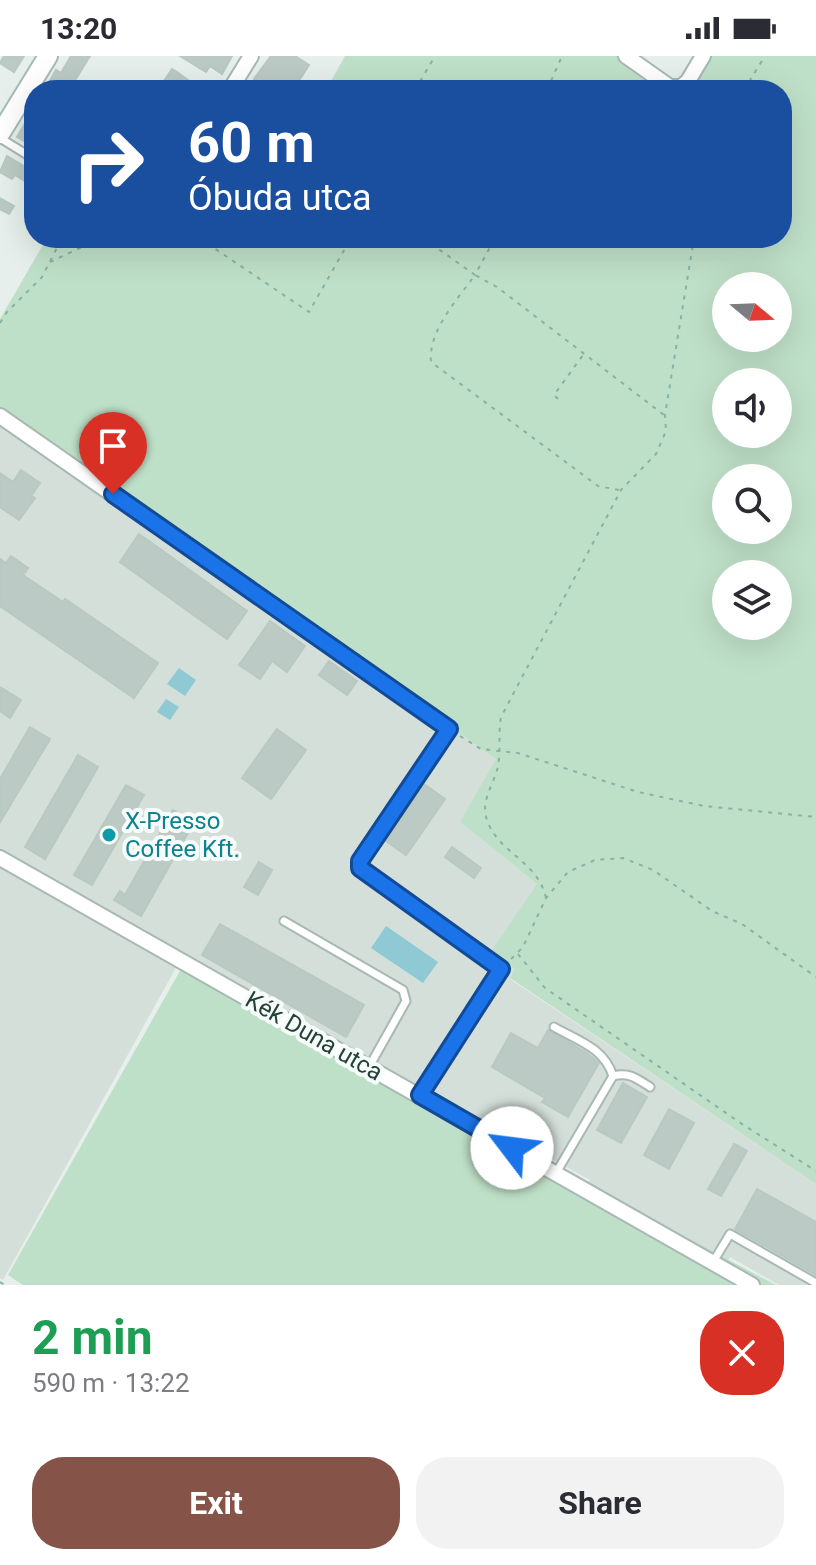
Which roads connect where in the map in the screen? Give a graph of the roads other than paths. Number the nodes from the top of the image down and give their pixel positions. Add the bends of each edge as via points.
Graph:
1 (48, 56) edge
2 (251, 56) edge
3 (626, 56) edge
4 (703, 56) edge
5 (34, 80) edge
6 (236, 80) edge
7 (660, 80) edge
8 (689, 80) edge
9 (24, 96) edge
10 (0, 136) edge
11 (24, 152) edge
12 (0, 416) edge
13 (0, 858) edge
14 (284, 921) dead end
15 (554, 1027) dead end
16 (369, 1067) junction
17 (613, 1076) junction
18 (650, 1087) dead end
19 (420, 1095) junction
20 (556, 1173) junction
21 (713, 1262) junction
22 (816, 1283) edge
23 (752, 1285) edge

1 - 5 main road
2 - 6 street
3 - 7 street
4 - 8 street
9 - 10 main road
10 - 11 lane
12 - 19 street via 449,729 360,861 360,868 501,969
13 - 16 street, Kék Duna utca
14 - 16 lane via 403,990 406,1001
15 - 17 lane via 601,1054
16 - 19 street, Kék Duna utca
17 - 18 lane via 632,1075
17 - 20 lane
19 - 20 street, Kék Duna utca
20 - 21 street, Kék Duna utca
21 - 22 lane via 730,1234
21 - 23 street, Kék Duna utca

